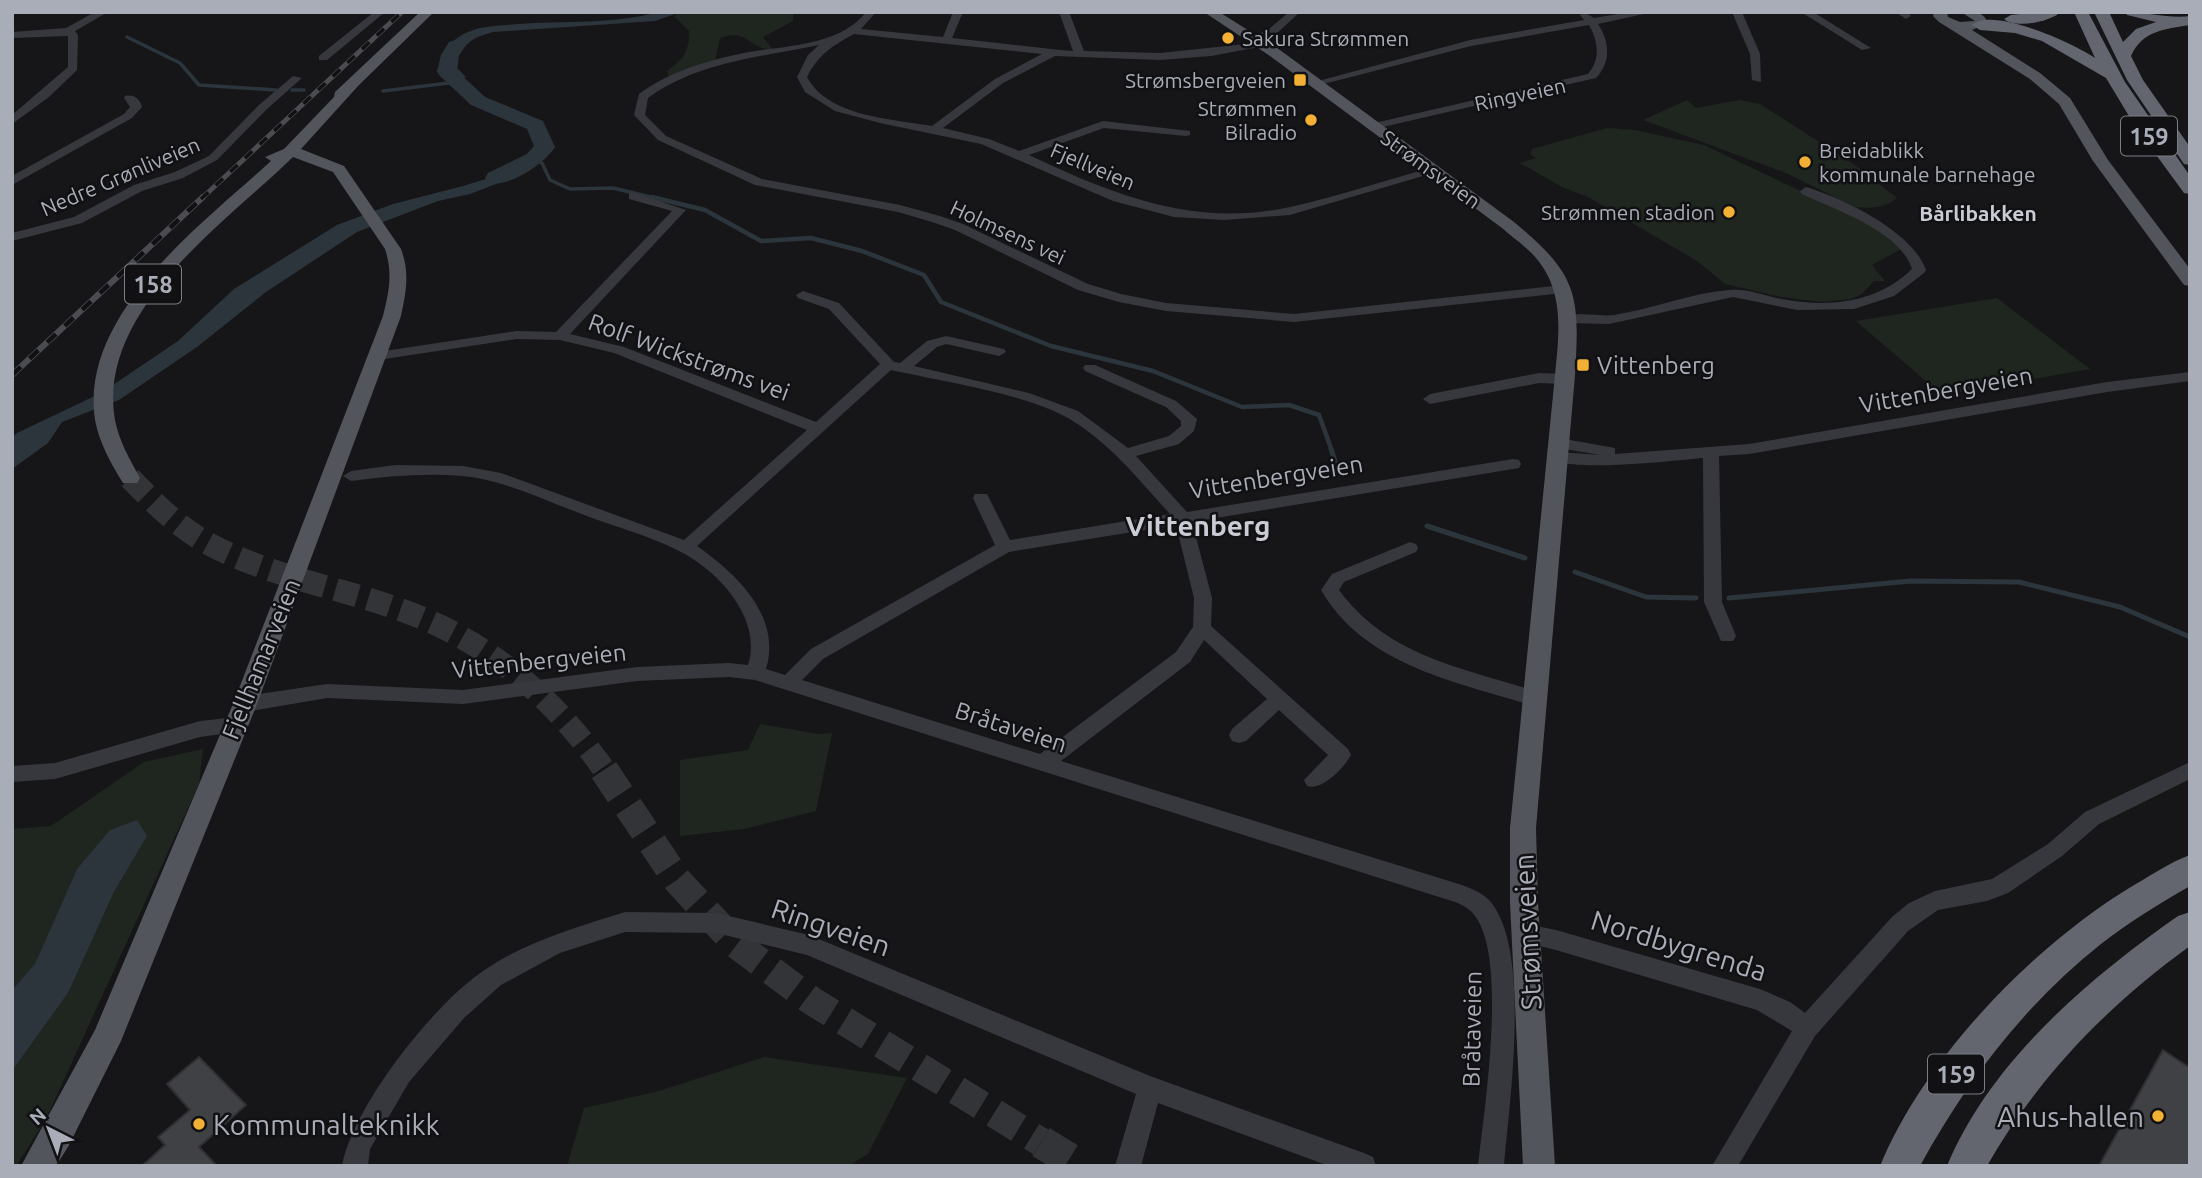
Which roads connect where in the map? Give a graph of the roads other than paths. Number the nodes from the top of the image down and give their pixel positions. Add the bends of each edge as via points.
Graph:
1 (103, 12) edge
2 (380, 12) edge
3 (428, 12) edge
4 (871, 12) edge
5 (958, 12) edge
6 (1064, 12) edge
7 (1210, 12) edge
8 (1295, 12) edge
9 (1582, 12) edge
10 (1648, 12) edge
11 (1737, 12) edge
12 (1806, 12) edge
13 (1941, 12) edge
14 (2054, 12) edge
15 (2081, 12) edge
16 (2101, 12) edge
17 (2132, 12) edge
18 (1973, 17) edge
19 (2187, 21) edge
20 (1593, 22) junction
21 (1953, 24) junction
22 (853, 31) junction
23 (68, 32) junction
24 (12, 35) edge
25 (833, 39) junction
26 (947, 39) junction
27 (1258, 41) junction
28 (1982, 42) junction
29 (1866, 48) dead end
30 (1056, 51) junction
31 (1079, 53) junction
32 (2123, 57) junction
33 (323, 58) dead end
34 (297, 78) dead end
35 (2113, 79) junction
36 (1756, 80) dead end
37 (1316, 83) junction
38 (129, 97) dead end
39 (12, 121) edge
40 (1374, 126) junction
41 (934, 130) junction
42 (1186, 133) dead end
43 (1018, 155) junction
44 (280, 157) junction
45 (319, 160) joint
46 (2190, 160) edge
47 (1434, 171) junction
48 (12, 181) edge
49 (2190, 189) edge
50 (1806, 191) dead end
51 (633, 196) dead end
52 (382, 231) joint
53 (12, 237) edge
54 (2190, 281) edge
55 (1563, 289) junction
56 (803, 295) dead end
57 (1569, 319) junction
58 (560, 336) junction
59 (999, 352) dead end
60 (379, 356) junction
61 (896, 367) junction
62 (1090, 368) dead end
63 (2190, 376) edge
64 (1565, 379) junction
65 (1430, 398) dead end
66 (817, 428) junction
67 (1558, 450) junction
68 (1711, 453) junction
69 (1125, 454) junction
70 (1513, 464) dead end
71 (351, 477) dead end
72 (130, 478) tunnel mouth
73 (981, 498) dead end
74 (1182, 517) junction
75 (686, 547) junction
76 (1005, 547) junction
77 (1410, 548) dead end
78 (1202, 628) junction
79 (1727, 636) dead end
80 (755, 673) junction
81 (790, 682) junction
82 (1534, 698) junction
83 (1279, 699) junction
84 (240, 714) junction
85 (1239, 735) dead end
86 (1042, 764) junction
87 (2190, 770) edge
88 (12, 774) edge
89 (1314, 780) dead end
90 (2190, 869) edge
91 (2190, 927) edge
92 (1527, 934) junction
93 (1807, 1028) junction
94 (1150, 1087) junction
95 (37, 1166) edge
96 (355, 1166) edge
97 (1128, 1166) edge
98 (1364, 1166) edge
99 (1491, 1166) edge
100 (1539, 1166) edge
101 (1724, 1166) edge
102 (1899, 1166) edge
103 (1966, 1166) edge

1 - 23 street
2 - 33 street
3 - 44 main road, 158
4 - 22 street, Holmsens vei
5 - 26 street
6 - 31 street
7 - 27 main road, Strømsveien
8 - 27 street
9 - 20 street
10 - 20 street
11 - 36 street via 1755,54
12 - 29 street
13 - 21 main road via 1941,18
14 - 18 highway via 2023,18
15 - 35 highway, 159
16 - 32 highway, 159
17 - 19 highway
18 - 21 main road
18 - 28 main road
18 - 35 highway via 2047,36
19 - 32 highway via 2136,35
20 - 37 street via 1460,46
20 - 40 street, Ringveien via 1601,39 1599,68 1592,76
21 - 28 main road
22 - 25 street, Holmsens vei
22 - 26 street
23 - 24 street
23 - 39 street via 73,35 73,68
25 - 41 street, Fjellveien via 805,67 802,77 807,90 845,110
25 - 55 street, Holmsens vei via 687,71 642,96 638,115 662,138 759,182 936,219 1083,287 1139,303 1294,318
26 - 30 street
27 - 31 street via 1206,53
27 - 37 main road, Strømsveien
28 - 54 main road via 2065,101 2102,163
30 - 31 street
30 - 41 street via 999,81
32 - 46 highway, 159
34 - 53 street, Nedre Grønliveien via 213,158 138,188 78,220
35 - 49 highway, 159
37 - 40 main road, Strømsveien
38 - 48 street via 136,107 128,116
40 - 47 main road, Strømsveien
41 - 43 street, Fjellveien via 984,141
42 - 43 street via 1103,124
43 - 47 street, Fjellveien via 1139,206 1220,217 1290,211
44 - 45 main road, Fjellhamarveien
44 - 72 main road, 158 via 171,263 123,329 111,360 104,407 108,435
45 - 52 main road, Fjellhamarveien via 339,169
47 - 55 main road, Strømsveien via 1534,246
50 - 57 street via 1898,239 1913,251 1919,270 1890,291 1844,307 1812,307 1733,293 1612,320
51 - 58 street via 680,210
52 - 60 main road, Fjellhamarveien via 397,263 399,286
55 - 57 main road, Strømsveien
56 - 61 street via 834,306
57 - 64 main road, Strømsveien
58 - 60 street, Rolf Wickstrøms vei via 517,335
58 - 66 street, Rolf Wickstrøms vei via 619,350
59 - 61 street via 946,340
60 - 84 main road, Fjellhamarveien
61 - 66 street
61 - 69 street via 1062,408
62 - 69 street via 1171,404 1189,419 1182,436
63 - 68 street, Vittenbergveien
64 - 65 street via 1539,379
64 - 67 main road, Strømsveien
66 - 75 street
67 - 68 street, Vittenbergveien via 1595,461
67 - 82 main road, Strømsveien
68 - 79 street via 1713,602
69 - 74 street
70 - 74 street, Vittenbergveien
71 - 75 street via 395,470 463,471 501,478
73 - 76 street
74 - 76 street, Vittenbergveien
74 - 78 street via 1203,598
75 - 80 street via 741,594 762,646
76 - 81 street, Vittenbergveien via 817,654
77 - 82 street via 1338,578 1330,590 1338,605 1377,642 1421,662
78 - 83 street
78 - 86 street via 1183,657
80 - 81 street, Bråtaveien
80 - 84 street, Vittenbergveien via 637,674 463,697 327,691
81 - 86 street, Bråtaveien
82 - 92 main road, Strømsveien via 1523,828
83 - 85 street
83 - 89 street via 1340,755
84 - 88 street, Vittenbergveien via 55,771
84 - 95 main road, Fjellhamarveien via 106,1041
86 - 99 street, Bråtaveien via 1462,895 1483,908 1496,942 1502,1001
87 - 93 street via 2092,818 2055,850 2000,886 1935,901 1917,910
90 - 102 highway, 159 via 2118,912 2036,978 1955,1075
91 - 103 highway, 159 via 2106,988 2059,1035 2000,1109
92 - 93 street, Nordbygrenda via 1760,1000
92 - 100 main road, Strømsveien
93 - 101 street
94 - 96 street, Ringveien via 809,945 716,923 625,922 554,945 493,977 456,1010 401,1074 358,1146
94 - 97 street
94 - 98 street, Ringveien

